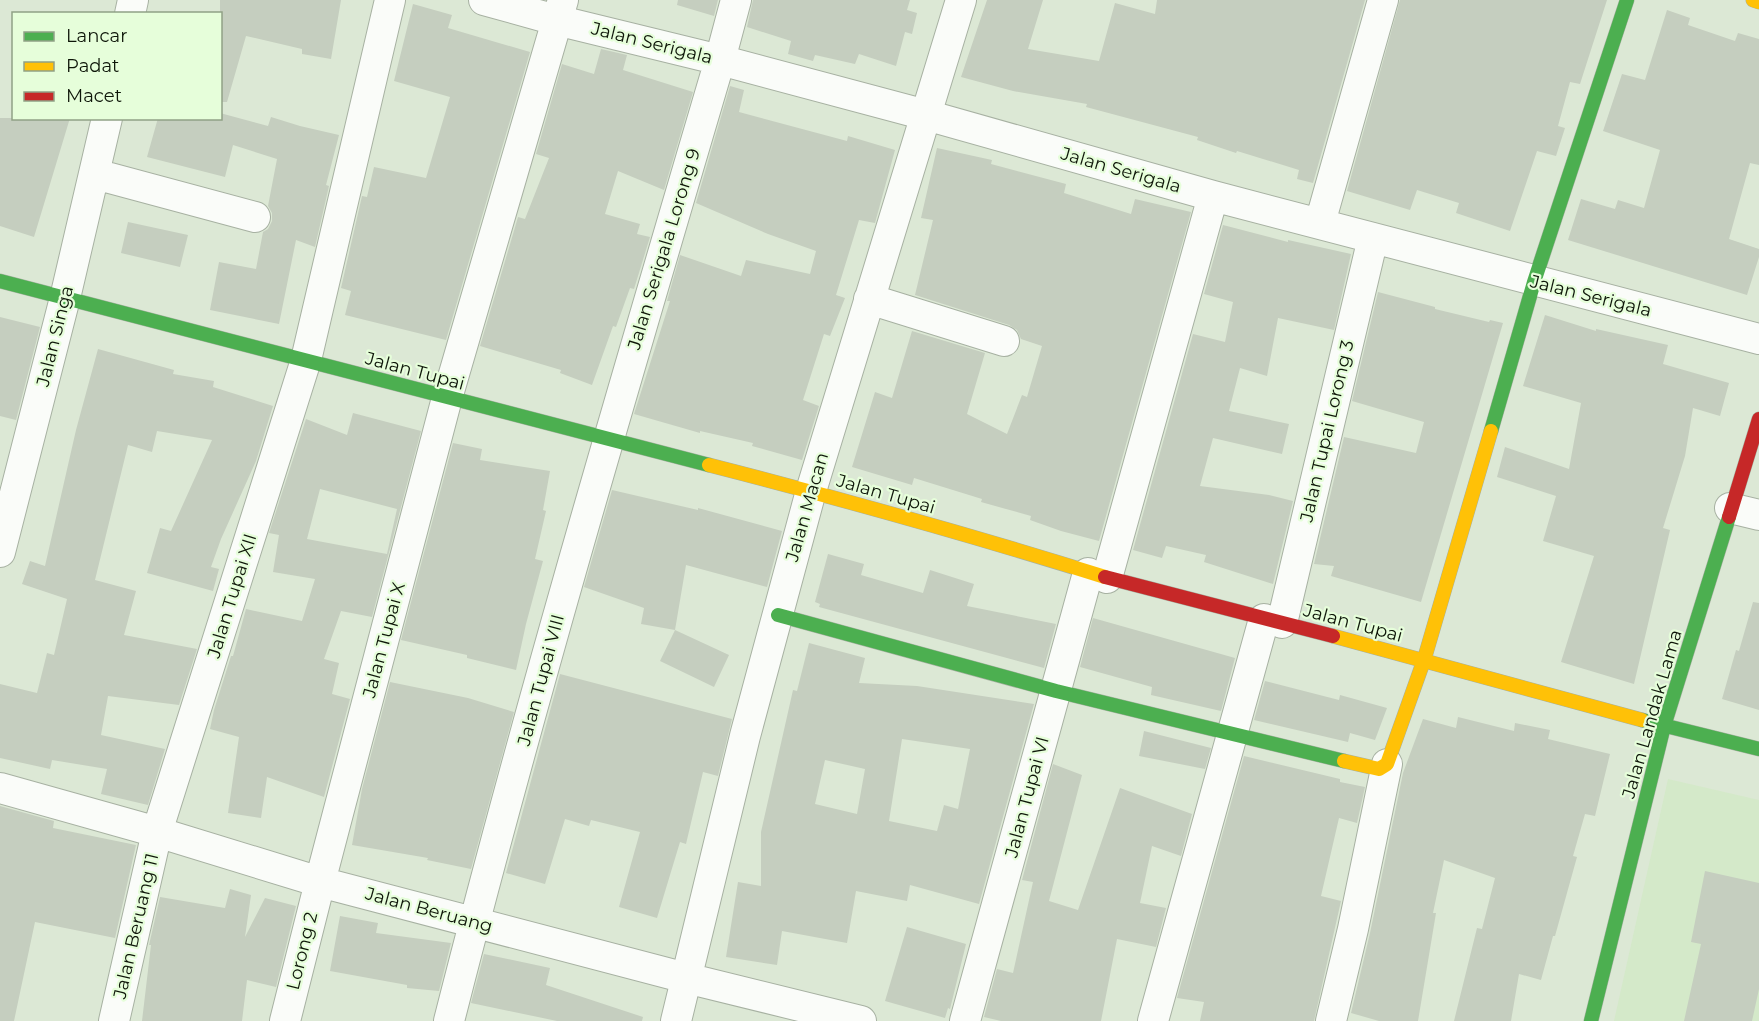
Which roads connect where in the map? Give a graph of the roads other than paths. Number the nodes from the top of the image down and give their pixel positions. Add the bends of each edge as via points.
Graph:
1 (390, 0) edge
2 (484, 0) edge
3 (736, 0) edge
4 (961, 0) edge
5 (1383, 0) edge
6 (1627, 0) edge
7 (1753, 0) edge
8 (1759, 2) edge
9 (560, 10) edge
10 (720, 60) junction
11 (926, 115) junction
12 (107, 120) edge
13 (95, 174) junction
14 (1213, 196) junction
15 (255, 217) dead end
16 (1320, 223) junction
17 (1373, 238) junction
18 (0, 281) edge
19 (1534, 282) junction
20 (65, 298) junction
21 (869, 299) junction
22 (1759, 339) edge
23 (1004, 341) dead end
24 (306, 360) junction
25 (447, 398) junction
26 (1759, 419) edge
27 (608, 439) junction
28 (811, 491) junction
29 (1730, 508) junction
30 (1759, 515) edge
31 (0, 552) edge
32 (1098, 576) junction
33 (778, 615) junction
34 (1273, 621) junction
35 (1424, 660) junction
36 (1056, 691) junction
37 (1664, 726) junction
38 (1232, 735) junction
39 (1759, 749) edge
40 (1388, 764) junction
41 (0, 789) edge
42 (157, 832) junction
43 (320, 882) junction
44 (474, 922) junction
45 (686, 978) junction
46 (114, 1021) edge
47 (285, 1021) edge
48 (449, 1021) edge
49 (676, 1021) edge
50 (861, 1021) edge
51 (965, 1021) edge
52 (1153, 1021) edge
53 (1331, 1021) edge
54 (1591, 1021) edge

1 - 24 street, Jalan Tupai XII
2 - 9 street, Jalan Serigala
3 - 10 street, Jalan Serigala Lorong 9
4 - 11 street, Jalan Macan
5 - 16 street
6 - 19 street
7 - 8 street
9 - 10 street, Jalan Serigala
9 - 25 street, Jalan Tupai X
10 - 11 street, Jalan Serigala
10 - 27 street, Jalan Serigala Lorong 9
11 - 14 street, Jalan Serigala
11 - 21 street, Jalan Macan
12 - 13 street, Jalan Singa
13 - 15 street
13 - 20 street, Jalan Singa
14 - 16 street, Jalan Serigala
14 - 32 street, Jalan Tupai VI
16 - 17 street, Jalan Serigala
17 - 19 street, Jalan Serigala
17 - 34 street, Jalan Tupai Lorong 3
18 - 20 street, Jalan Tupai
19 - 22 street, Jalan Serigala
19 - 35 street
20 - 24 street, Jalan Tupai
20 - 31 street, Jalan Singa
21 - 23 street
21 - 28 street, Jalan Macan
24 - 25 street, Jalan Tupai
24 - 42 street, Jalan Tupai XII
25 - 27 street, Jalan Tupai
25 - 43 street, Jalan Tupai X
26 - 29 street, Jalan Landak Lama
27 - 28 street, Jalan Tupai
27 - 44 street, Jalan Tupai VIII
28 - 32 street, Jalan Tupai
28 - 33 street, Jalan Macan
29 - 30 street
29 - 37 street, Jalan Landak Lama
32 - 34 street, Jalan Tupai
32 - 36 street, Jalan Tupai VI
33 - 36 street
33 - 45 street, Jalan Macan
34 - 35 street, Jalan Tupai
34 - 38 street, Jalan Tupai Lorong 3
35 - 37 street, Jalan Tupai
35 - 40 street
36 - 38 street
36 - 51 street, Jalan Tupai VI
37 - 39 street, Jalan Tupai
37 - 54 street, Jalan Landak Lama
38 - 40 street via 1379,769
38 - 52 street, Jalan Tupai Lorong 3
40 - 53 street
41 - 42 street, Jalan Beruang
42 - 43 street, Jalan Beruang
42 - 46 street, Jalan Beruang 11
43 - 44 street, Jalan Beruang
43 - 47 street, Lorong 2
44 - 45 street, Jalan Beruang
44 - 48 street, Jalan Tupai VIII
45 - 49 street, Jalan Macan
45 - 50 street, Jalan Beruang

